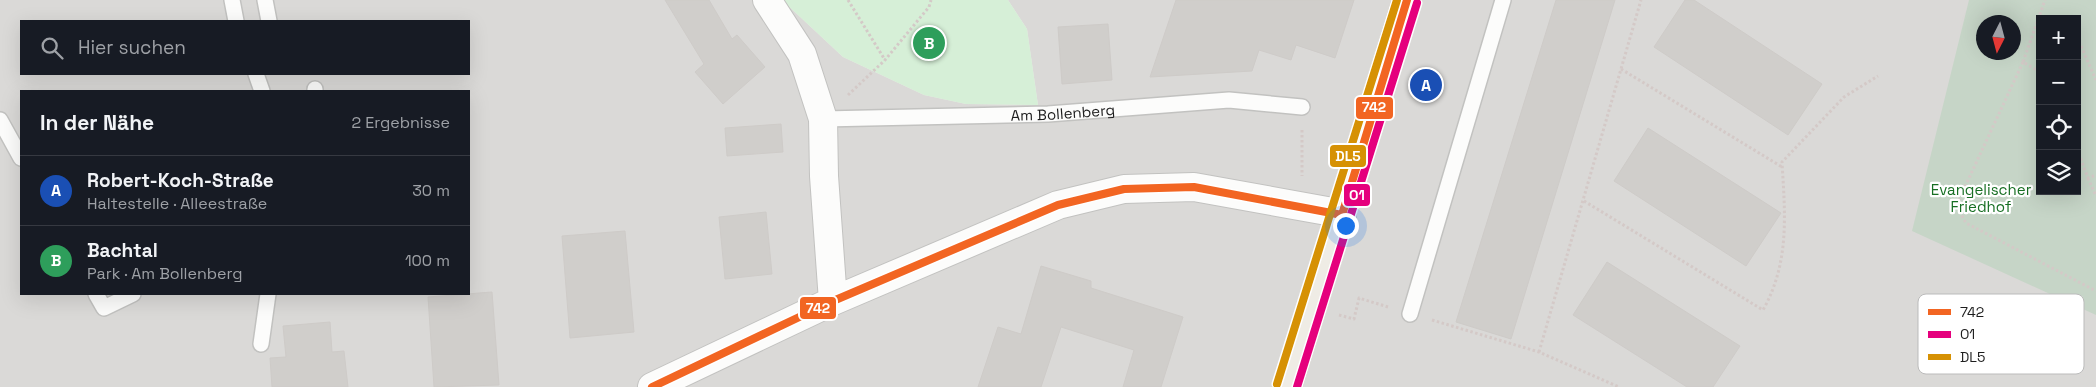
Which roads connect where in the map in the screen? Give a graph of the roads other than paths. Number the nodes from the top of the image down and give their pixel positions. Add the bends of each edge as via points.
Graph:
1 (232, 0) edge
2 (266, 0) edge
3 (767, 0) edge
4 (1407, 0) edge
5 (1503, 0) edge
6 (236, 20) edge
7 (269, 20) edge
8 (256, 75) edge
9 (262, 90) edge
10 (1302, 107) road end
11 (823, 119) junction
12 (0, 120) edge
13 (20, 156) edge
14 (1342, 215) junction
15 (97, 295) edge
16 (131, 295) edge
17 (268, 295) edge
18 (833, 302) junction
19 (1410, 314) road end
20 (261, 344) dead end
21 (684, 380) edge
22 (652, 387) edge
23 (1288, 387) edge

1 - 6 lane
2 - 7 lane
3 - 11 street via 802,54
4 - 14 main road
5 - 19 lane
8 - 9 lane
10 - 11 lane, Am Bollenberg via 1229,100 1048,114
11 - 18 street
12 - 13 lane
14 - 18 street via 1194,187 1124,189 1058,205
14 - 23 main road
15 - 16 lane via 104,308
17 - 20 lane
18 - 21 street
21 - 22 street

